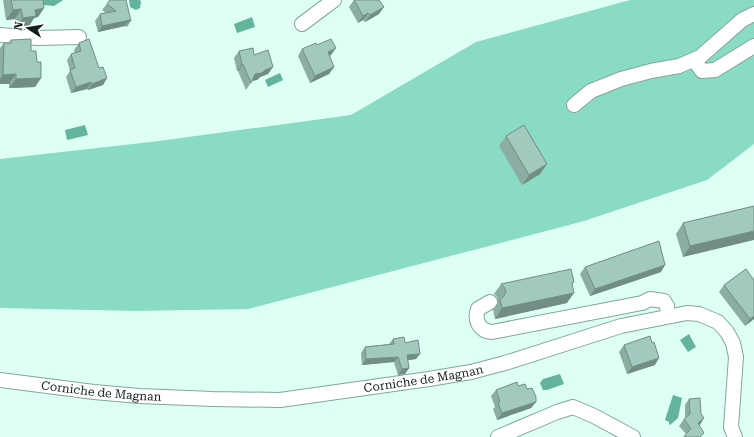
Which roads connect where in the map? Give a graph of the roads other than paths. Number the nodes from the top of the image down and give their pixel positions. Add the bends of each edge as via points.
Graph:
1 (334, 0) edge
2 (754, 14) edge
3 (302, 24) dead end
4 (0, 35) edge
5 (79, 37) dead end
6 (754, 46) edge
7 (694, 60) junction
8 (574, 105) dead end
9 (490, 302) dead end
10 (668, 316) junction
11 (0, 380) edge
12 (498, 437) edge
13 (633, 437) edge
14 (735, 437) edge

1 - 3 street
2 - 7 street via 742,20
4 - 5 street via 37,38
6 - 7 street via 715,70 702,71
7 - 8 street via 680,66 622,79 591,91
9 - 10 street via 478,309 476,315 477,322 486,332 642,303 650,299 664,302
10 - 11 street, Corniche de Magnan via 621,326 471,372 280,400 139,396
10 - 14 street, Corniche de Magnan via 699,314 718,322 727,332 736,357 731,419
12 - 13 street via 573,407

